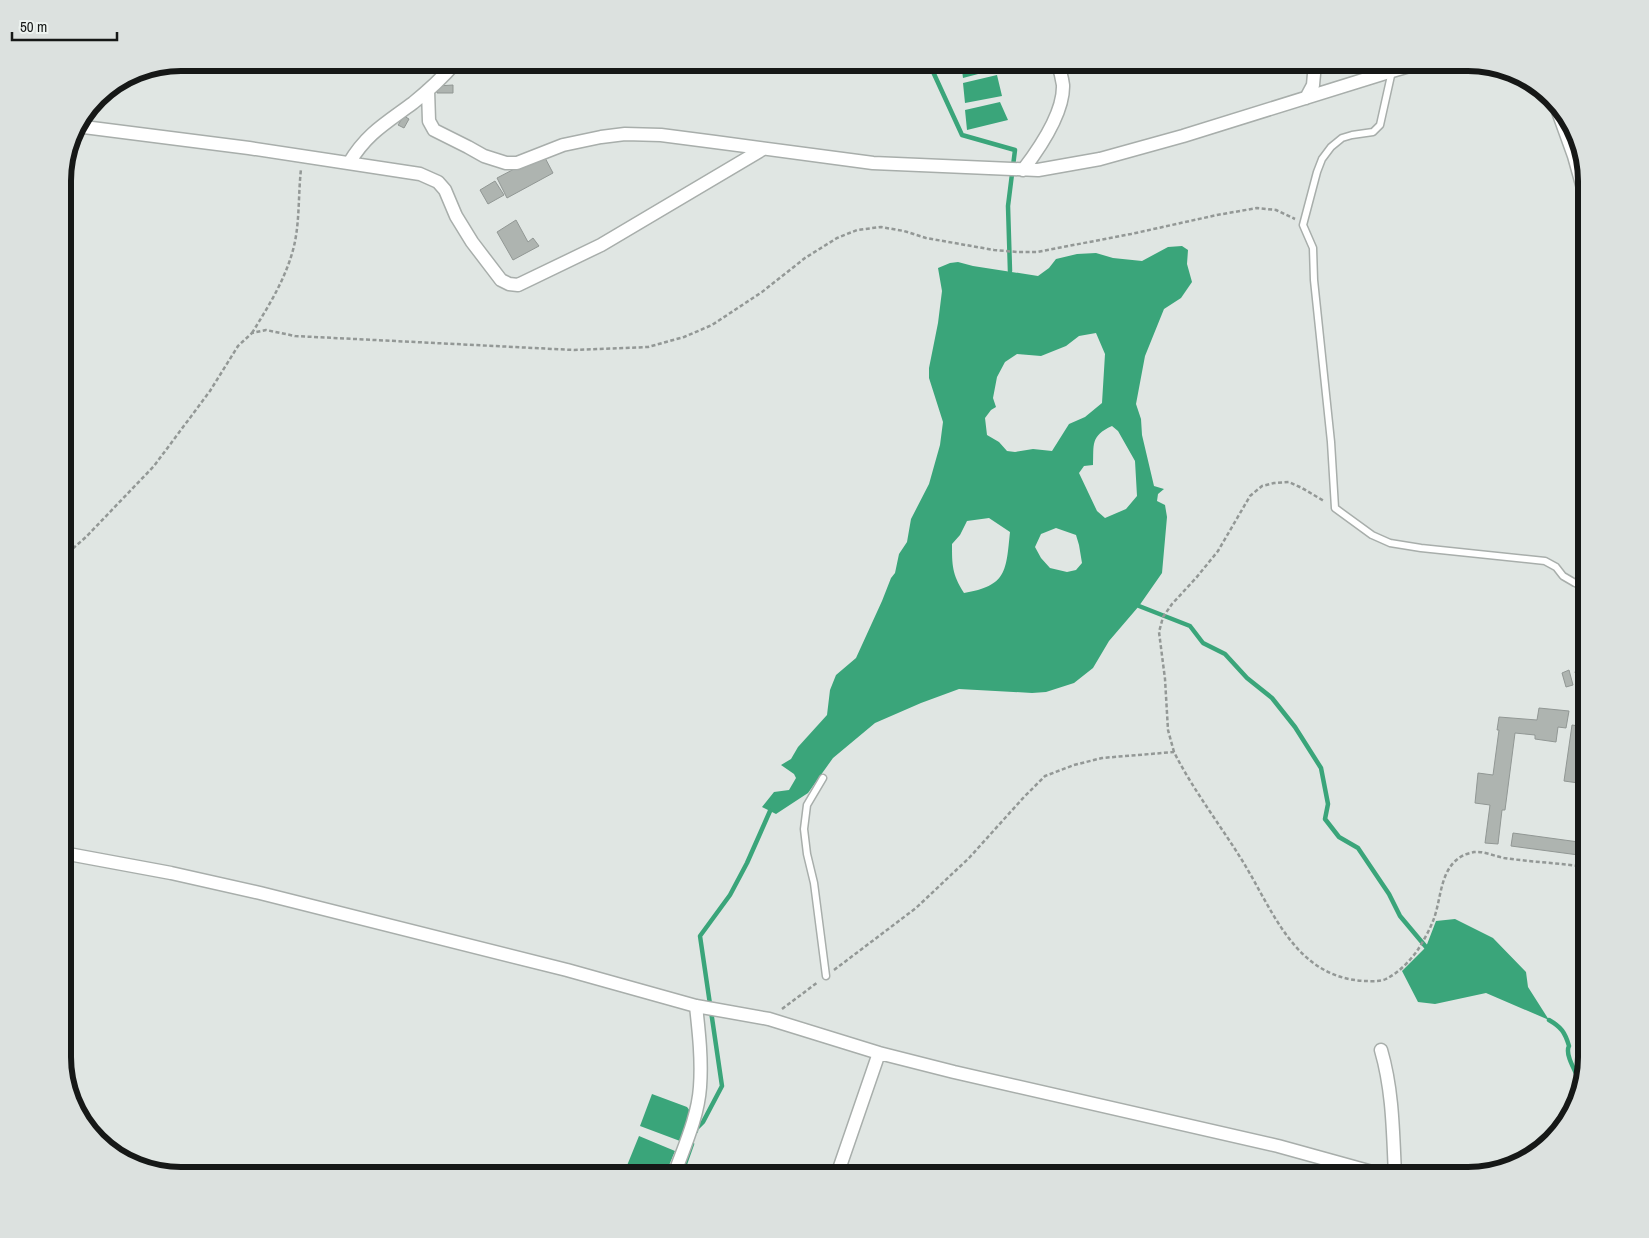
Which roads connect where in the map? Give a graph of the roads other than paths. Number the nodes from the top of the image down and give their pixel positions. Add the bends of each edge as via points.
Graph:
1 (446, 71) edge
2 (1059, 71) edge
3 (1315, 71) edge
4 (1384, 71) edge
5 (1394, 71) edge
6 (428, 90) junction
7 (1306, 98) junction
8 (85, 127) edge
9 (1564, 129) edge
10 (764, 149) junction
11 (350, 163) junction
12 (1577, 166) edge
13 (1024, 170) junction
14 (1578, 584) edge
15 (823, 778) dead end
16 (71, 854) edge
17 (826, 976) road end
18 (696, 1006) junction
19 (1381, 1050) dead end
20 (879, 1053) junction
21 (677, 1167) edge
22 (840, 1167) edge
23 (1352, 1167) edge
24 (1395, 1167) edge

1 - 6 street
2 - 13 street via 1063,84 1061,101 1043,142
3 - 7 street via 1313,85
4 - 7 street
5 - 14 lane via 1380,125 1373,132 1342,138 1322,159 1303,225 1313,248 1335,508 1372,535 1390,543 1545,561
6 - 10 street via 429,121 434,130 484,156 506,163 517,163 562,145 625,134 670,136
6 - 11 street via 376,129
7 - 13 street via 1100,159
8 - 11 street
9 - 12 street
10 - 11 street via 601,246 518,284 501,280 472,242 438,182 420,174
10 - 13 street via 874,163
15 - 17 lane via 808,805 804,829
16 - 18 street via 260,893
18 - 20 street via 769,1019
18 - 21 street via 700,1088
19 - 24 street via 1394,1127
20 - 22 street
20 - 23 street via 1278,1146

